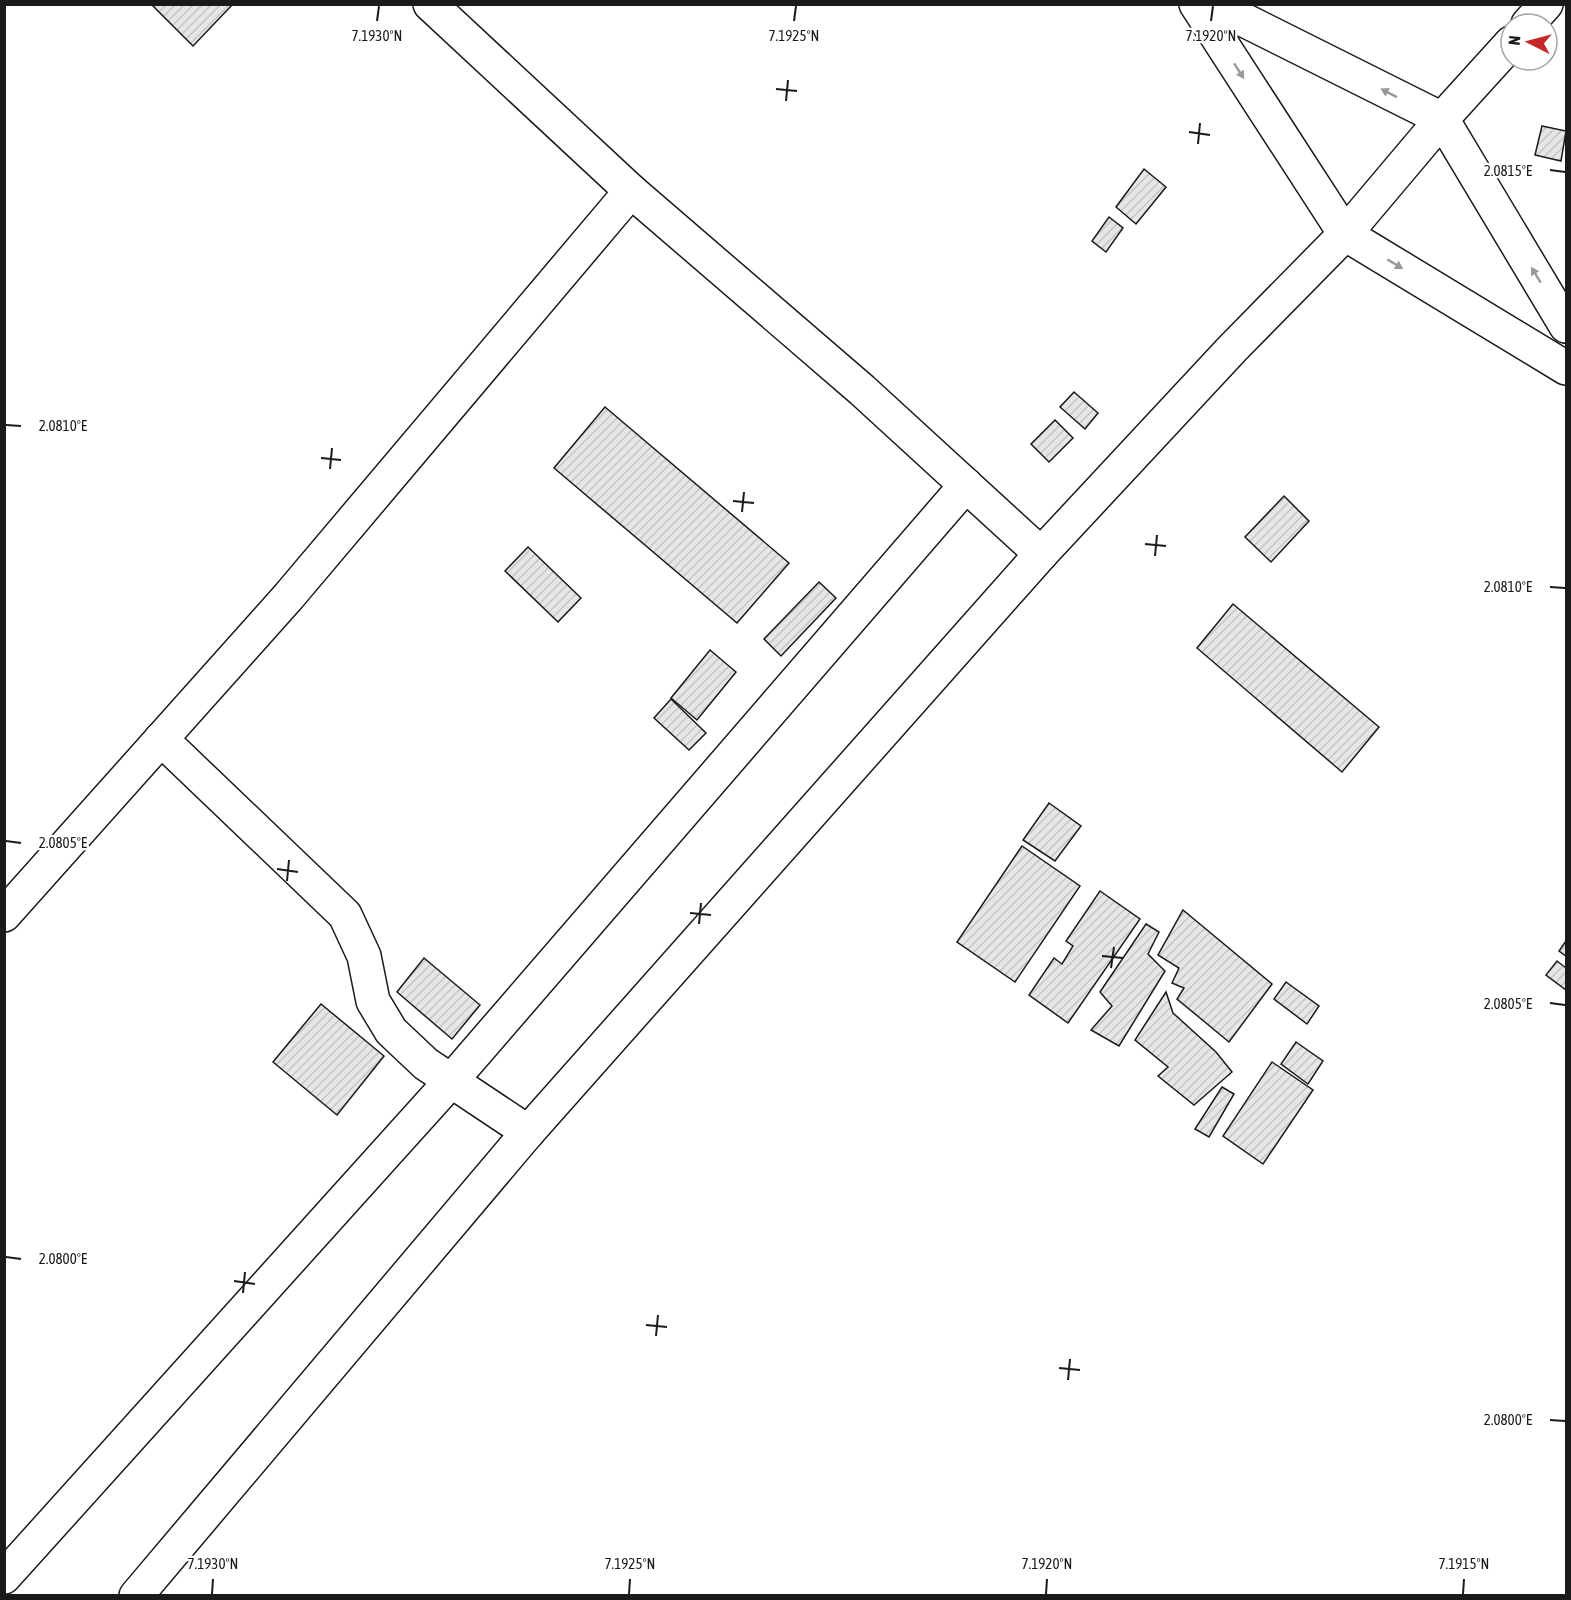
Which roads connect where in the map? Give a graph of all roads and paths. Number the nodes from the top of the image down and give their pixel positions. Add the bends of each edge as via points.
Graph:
1 (430, 4) edge
2 (1196, 4) edge
3 (1212, 4) edge
4 (1499, 56) edge
5 (1442, 119) junction
6 (631, 191) junction
7 (1345, 234) junction
8 (1566, 326) edge
9 (1566, 368) edge
10 (966, 485) junction
11 (1041, 554) junction
12 (160, 739) junction
13 (4, 915) edge
14 (451, 1081) junction
15 (528, 1132) junction
16 (4, 1577) edge
17 (136, 1596) edge

1 - 6 street
2 -> 7 street
5 -> 3 street
4 - 5 street
5 - 7 street
8 -> 5 street
6 - 10 street
6 - 12 street via 289,596
7 -> 9 street
7 - 11 street
10 - 11 street
10 - 14 street
11 - 15 street
12 - 13 street
12 - 14 street via 345,915 364,956 373,1001 391,1031
14 - 15 street
14 - 16 street
15 - 17 street

